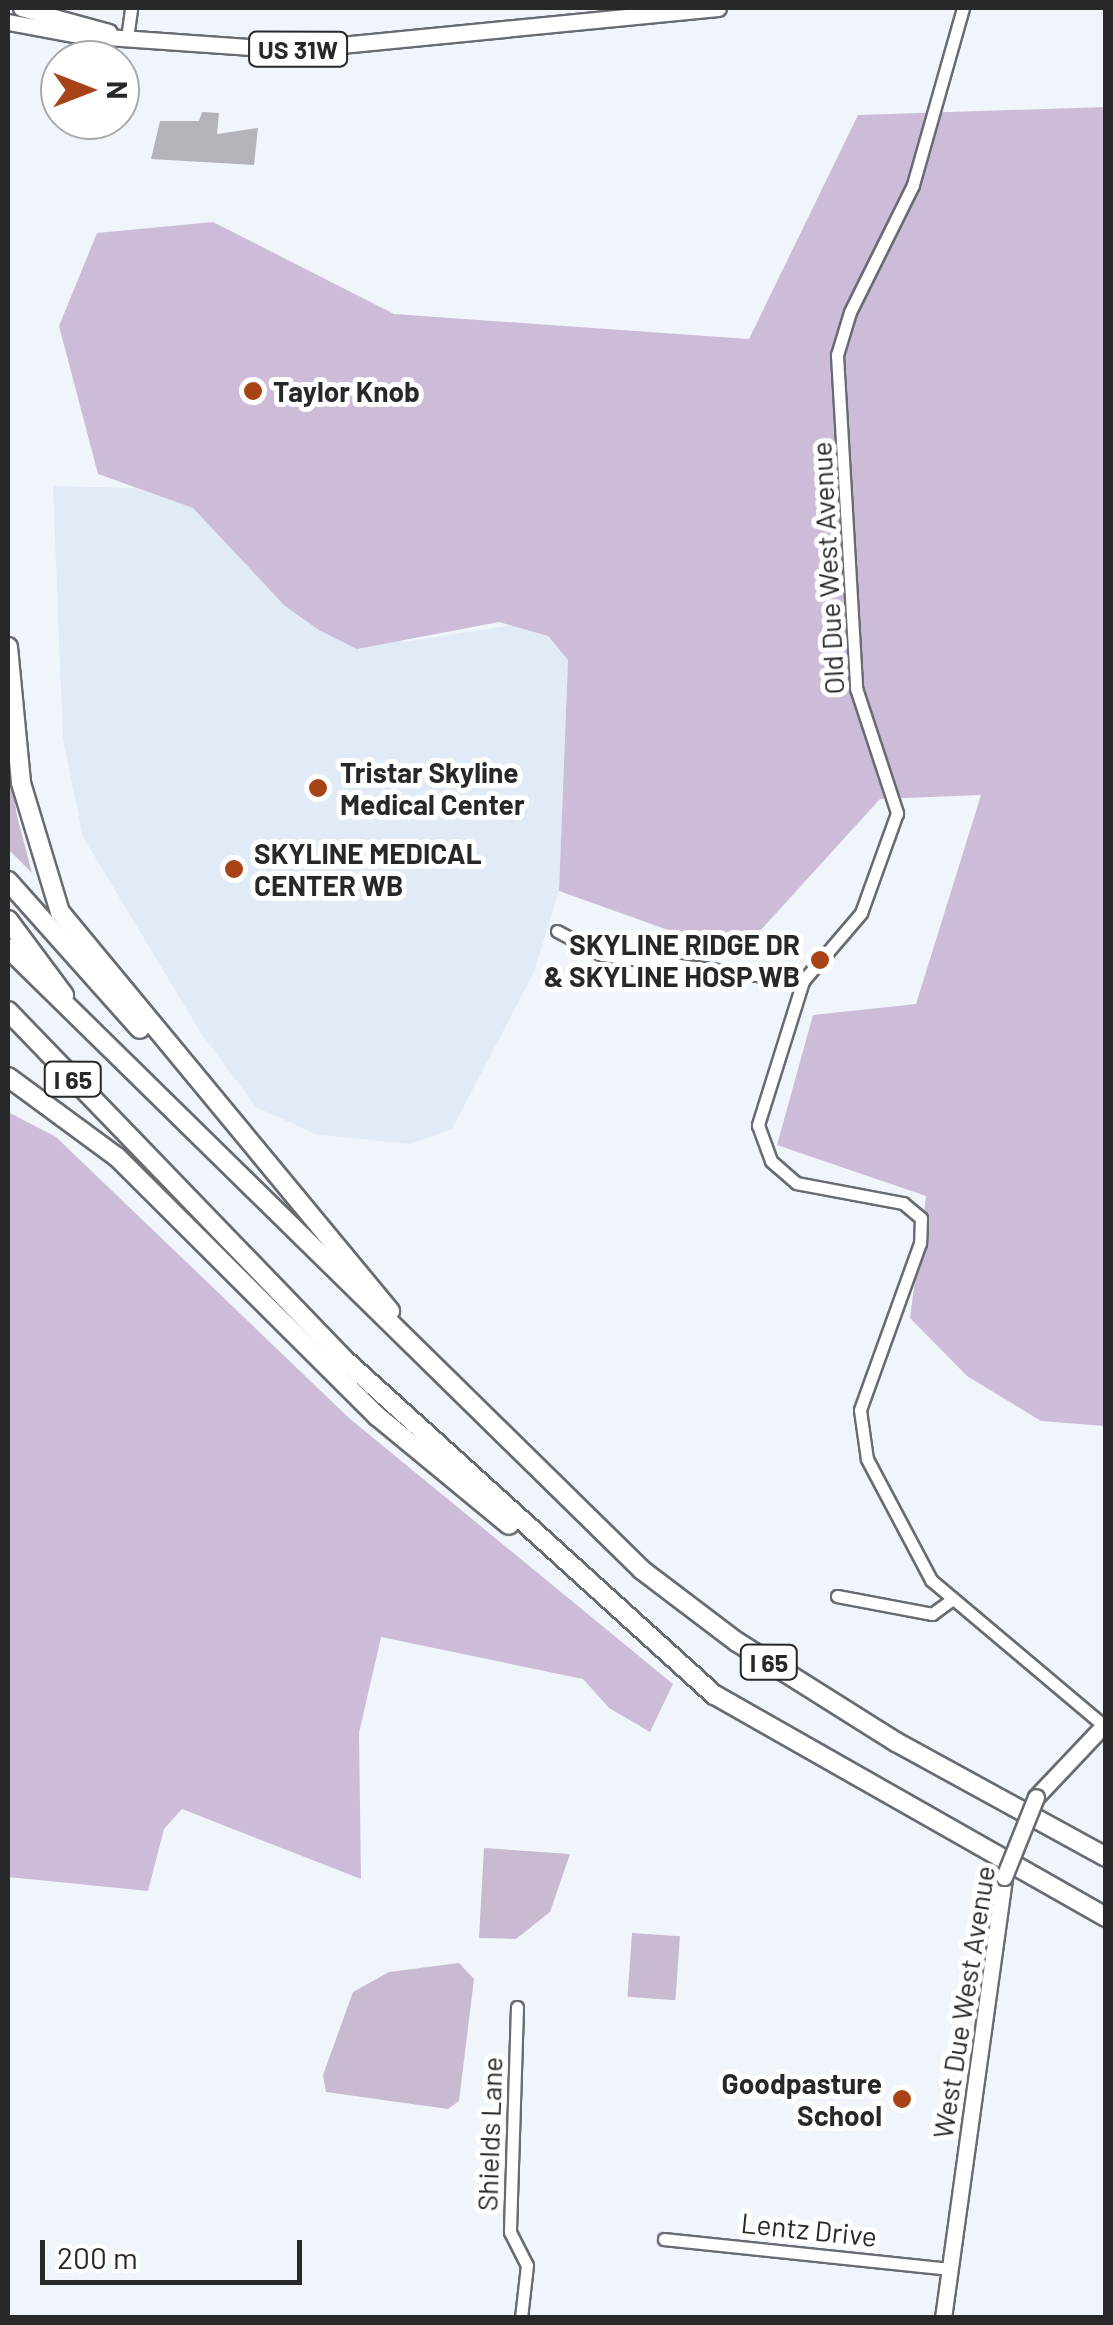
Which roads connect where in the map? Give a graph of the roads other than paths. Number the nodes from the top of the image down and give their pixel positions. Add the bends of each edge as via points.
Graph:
1 (21, 8) edge
2 (130, 8) edge
3 (707, 8) edge
4 (718, 8) edge
5 (963, 8) edge
6 (8, 22) edge
7 (127, 38) junction
8 (8, 647) edge
9 (8, 881) edge
10 (8, 920) edge
11 (557, 931) dead end
12 (8, 948) edge
13 (803, 981) junction
14 (71, 1009) junction
15 (8, 1012) edge
16 (8, 1077) edge
17 (233, 1128) junction
18 (474, 1410) junction
19 (837, 1596) dead end
20 (951, 1600) junction
21 (645, 1634) junction
22 (1104, 1724) edge
23 (1106, 1857) edge
24 (1106, 1917) edge
25 (518, 2007) dead end
26 (664, 2238) dead end
27 (949, 2269) junction
28 (521, 2318) edge
29 (943, 2318) edge

1 - 7 main road, US 31W
2 - 7 street
3 - 4 main road, US 31W
3 - 7 main road, US 31W via 366,47 214,48
5 - 13 street, Old Due West Avenue via 913,185 850,312 837,354 856,688 897,813 861,913
6 - 7 main road, US 31W
8 - 17 highway via 22,783 60,912
9 - 17 highway
10 - 14 highway via 51,970
11 - 13 street via 602,954
12 - 14 highway, I 65
13 - 20 street, Old Due West Avenue via 767,1090 762,1144 796,1183 903,1202 921,1218 858,1426 922,1568
14 - 18 highway, I 65
15 - 21 highway, I 65 via 344,1360
16 - 21 highway via 117,1157 377,1416
17 - 18 highway
18 - 23 highway, I 65 via 642,1570 738,1642 896,1742
19 - 20 street via 932,1614
20 - 22 street, Old Due West Avenue
21 - 24 highway, I 65 via 715,1695 783,1738
22 - 27 main road, West Due West Avenue, bridge via 1036,1797 1004,1877
25 - 28 street, Shields Lane via 510,2232 521,2240 527,2265
26 - 27 street, Lentz Drive
27 - 29 main road, West Due West Avenue

